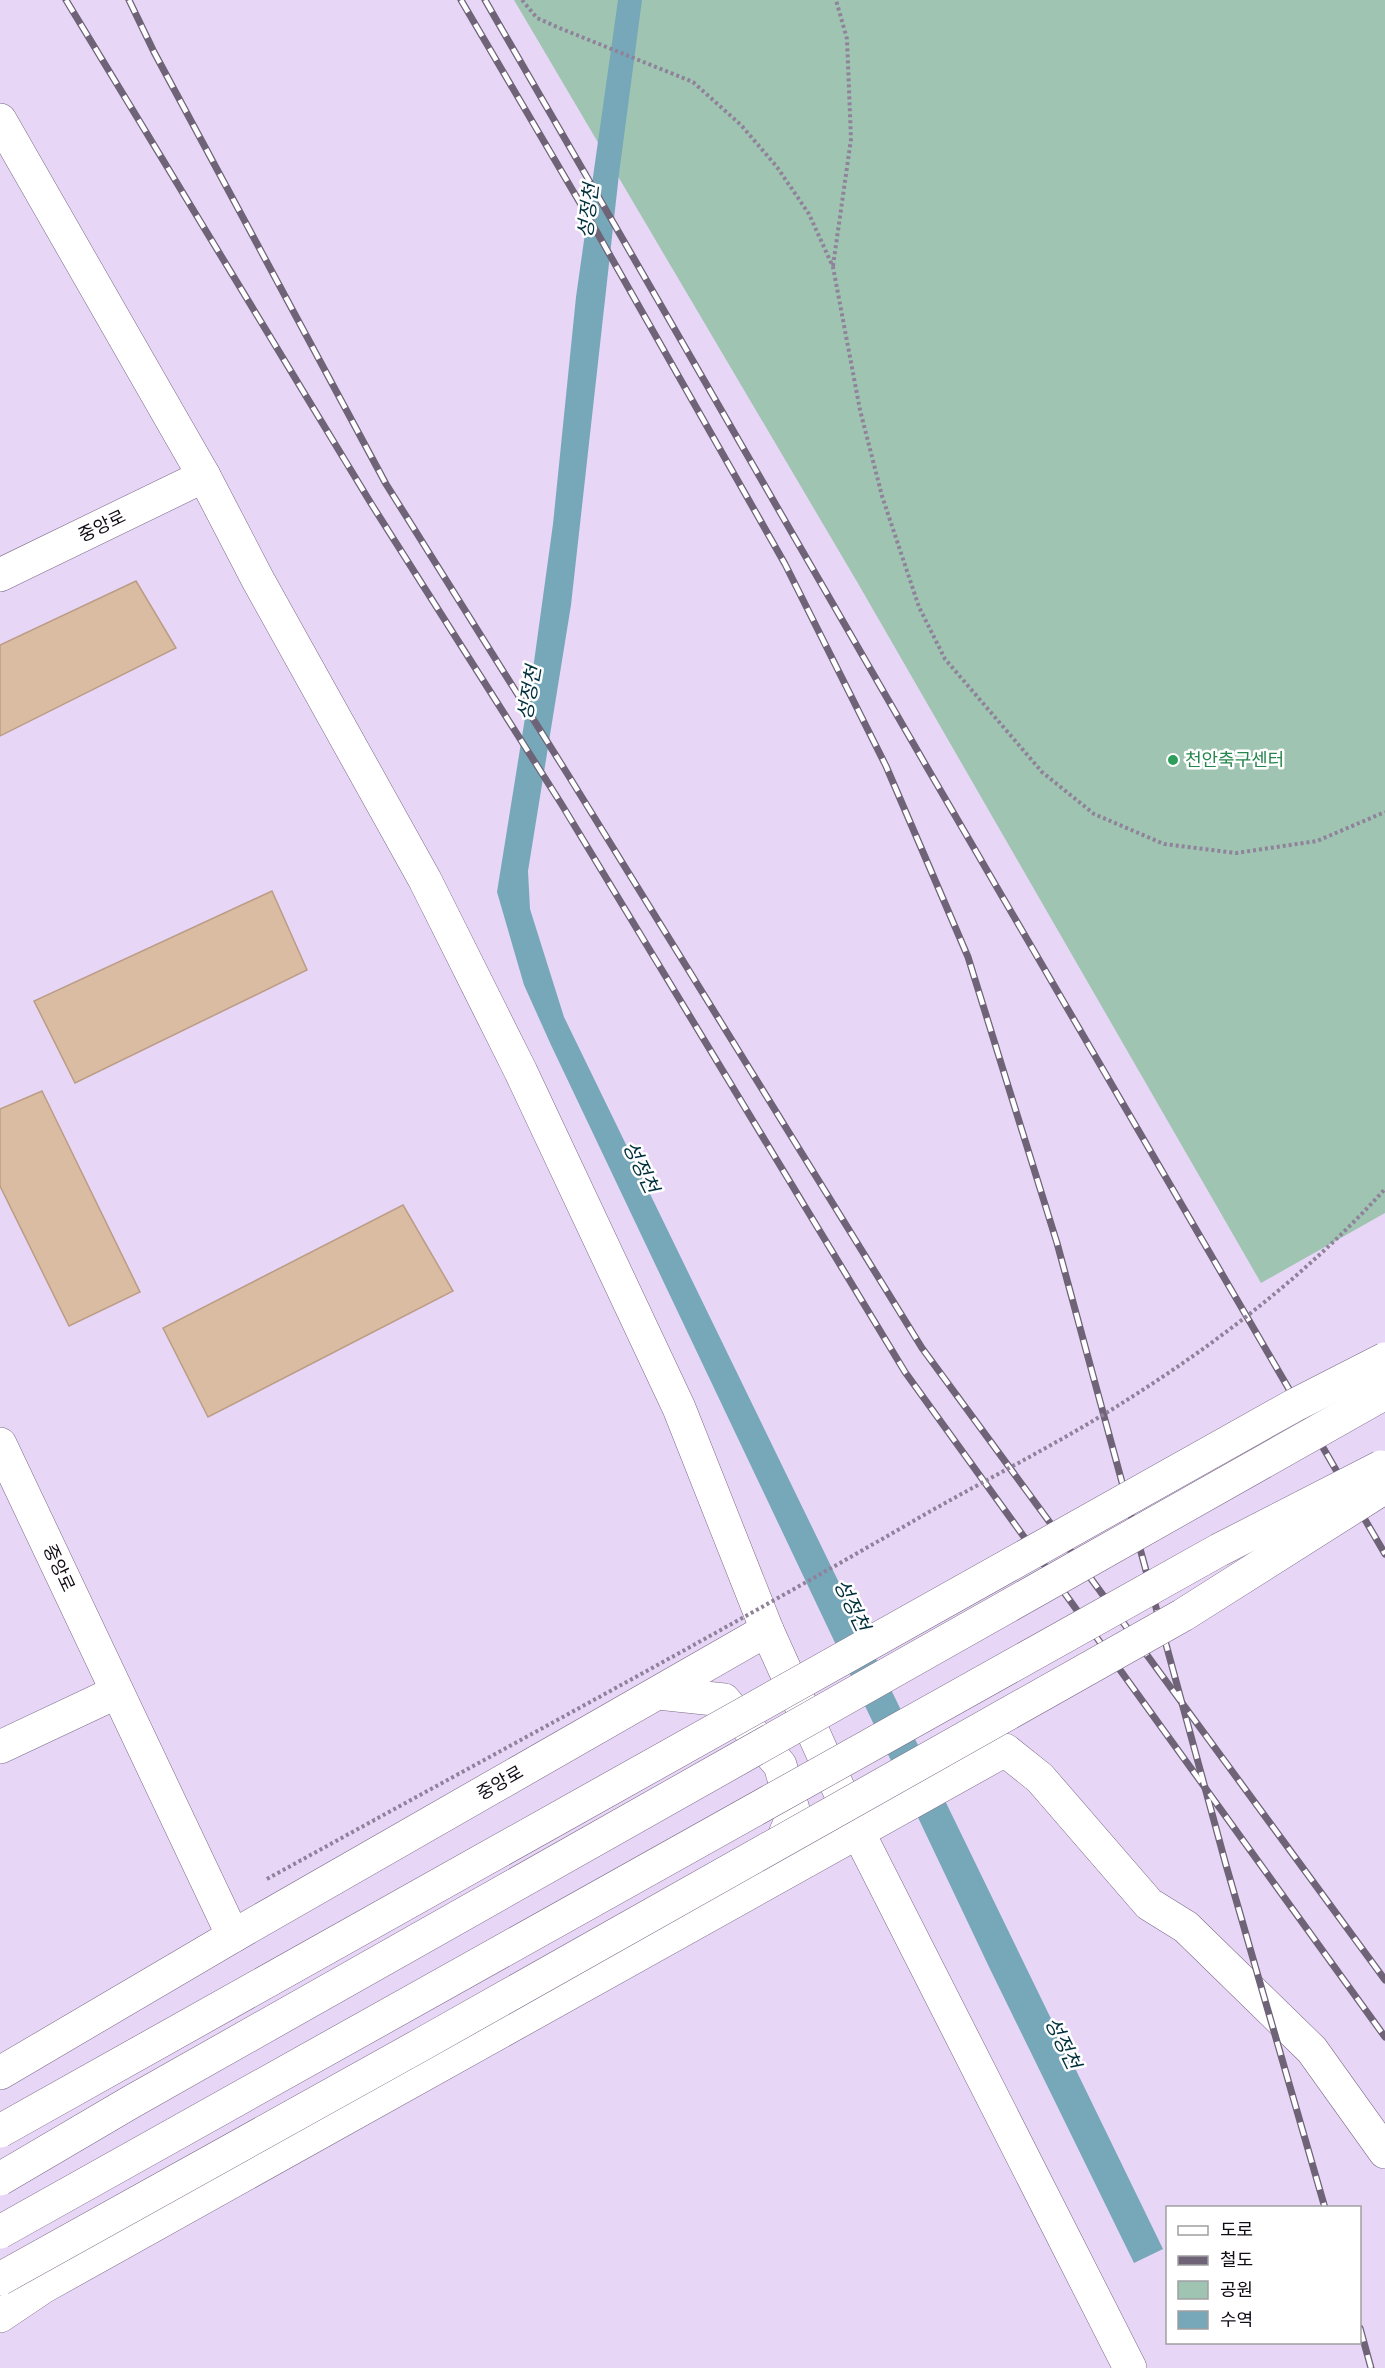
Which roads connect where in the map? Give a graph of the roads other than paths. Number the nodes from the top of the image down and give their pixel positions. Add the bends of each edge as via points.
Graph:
1 (0, 120) edge
2 (204, 476) junction
3 (0, 575) edge
4 (1385, 1359) edge
5 (1385, 1393) edge
6 (0, 1444) edge
7 (1385, 1465) edge
8 (1385, 1487) edge
9 (767, 1630) junction
10 (117, 1692) junction
11 (658, 1693) junction
12 (0, 1747) edge
13 (780, 1765) junction
14 (858, 1832) junction
15 (763, 1887) junction
16 (233, 1936) junction
17 (0, 2073) edge
18 (0, 2131) edge
19 (1385, 2152) edge
20 (0, 2179) edge
21 (0, 2232) edge
22 (0, 2279) edge
23 (0, 2316) edge
24 (1130, 2368) edge

1 - 2 main road
2 - 3 main road, 중앙로
2 - 9 main road via 425,880 520,1072 679,1408
4 - 18 main road, bridge via 1282,1412
5 - 20 main road, bridge
6 - 10 main road, 중앙로
7 - 21 main road, bridge via 1219,1550
8 - 22 main road, bridge via 1183,1615
9 - 11 main road, 중앙로
9 - 14 main road
10 - 12 main road
10 - 16 main road, 중앙로
11 - 13 main road via 724,1700
11 - 16 main road, 중앙로
13 - 14 main road
13 - 15 main road via 794,1813
14 - 15 main road
14 - 19 main road via 1005,1750 1040,1778 1149,1904 1186,1926 1312,2050
14 - 24 main road
15 - 23 main road via 54,2281
16 - 17 main road, 중앙로

